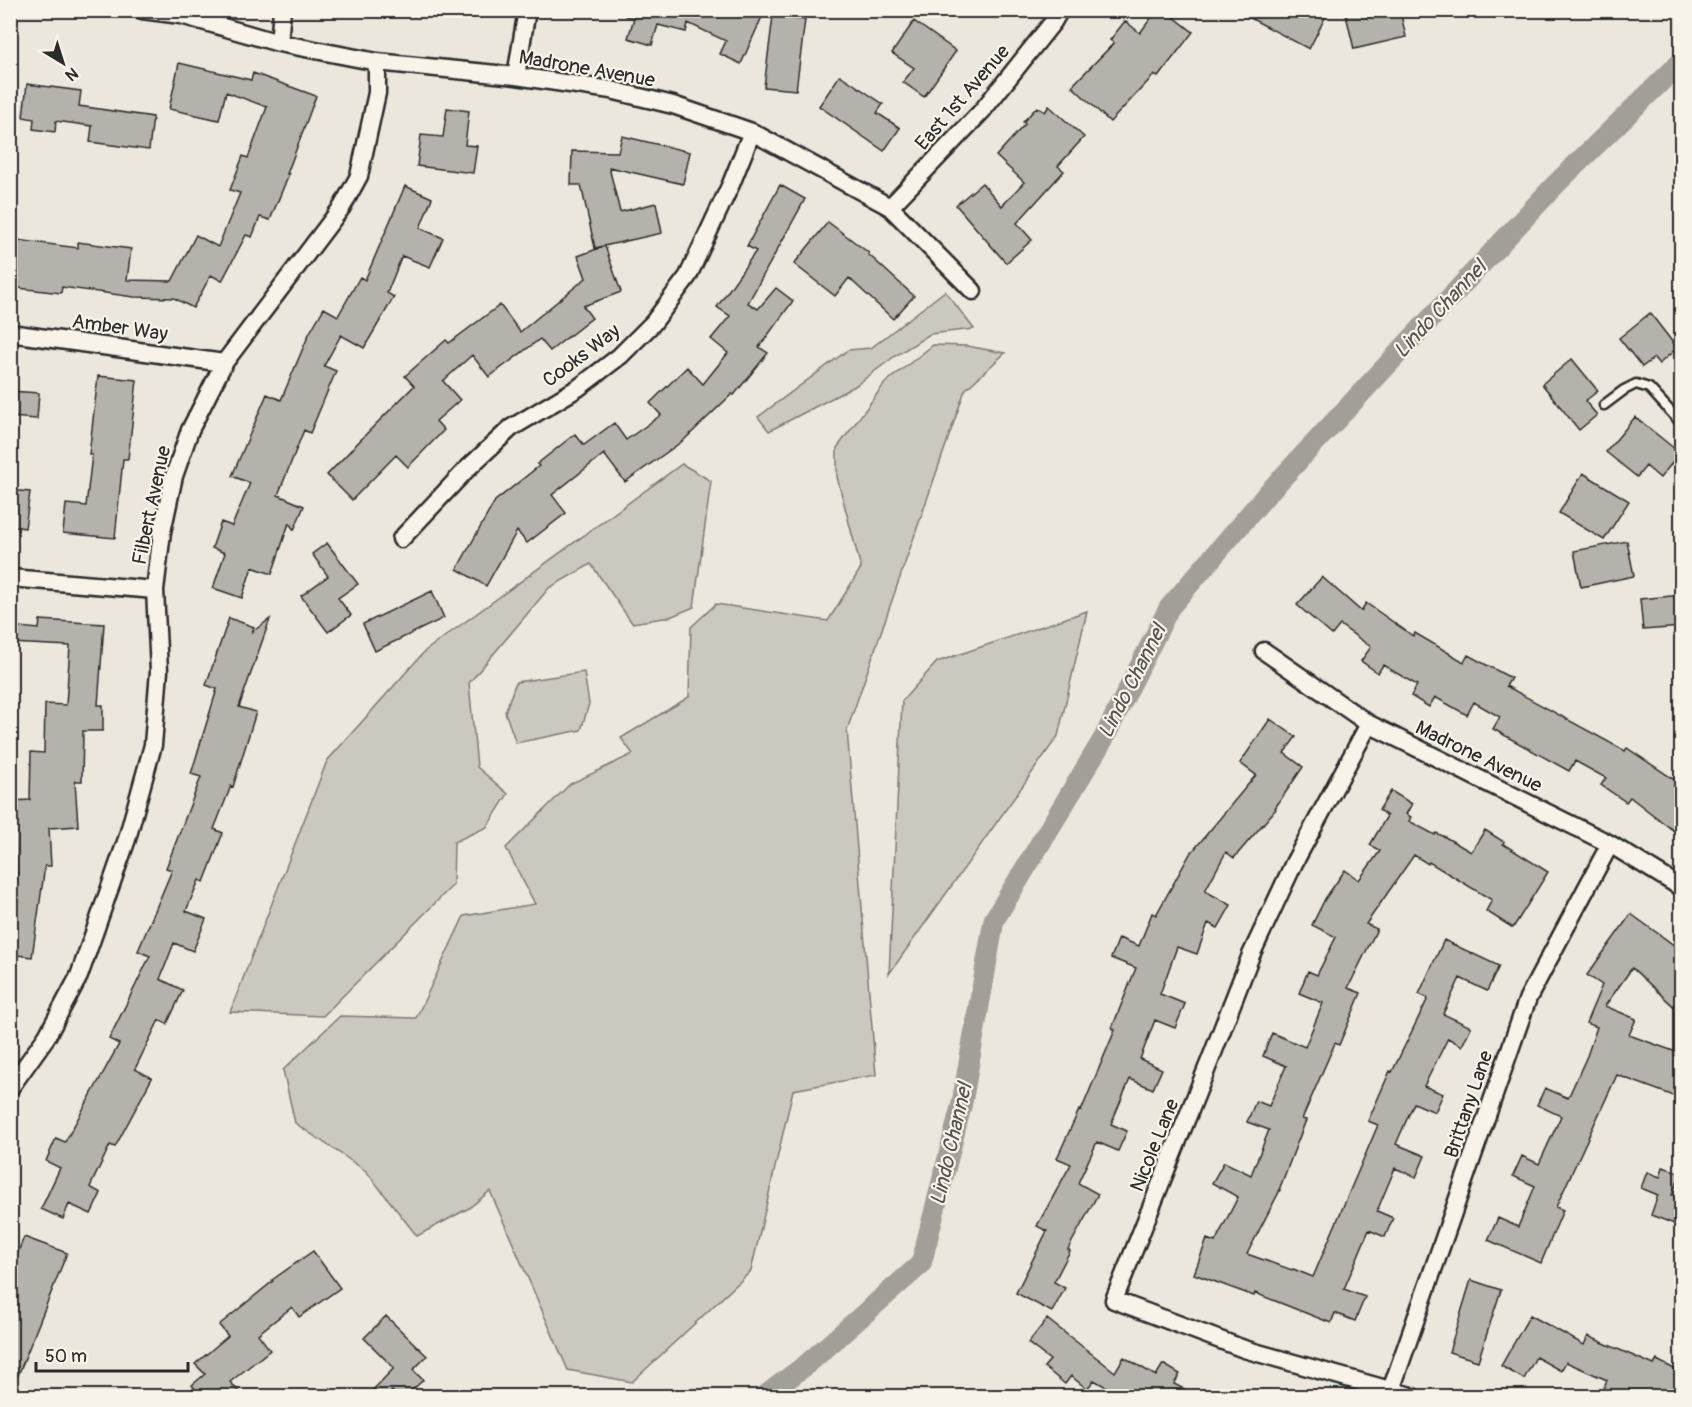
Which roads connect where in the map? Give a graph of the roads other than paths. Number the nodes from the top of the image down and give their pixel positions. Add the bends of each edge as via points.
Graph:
1 (142, 10) edge
2 (282, 10) edge
3 (527, 10) edge
4 (1059, 10) edge
5 (279, 44) junction
6 (377, 62) junction
7 (516, 76) junction
8 (752, 132) junction
9 (890, 207) junction
10 (973, 291) dead end
11 (10, 333) edge
12 (224, 363) junction
13 (1604, 405) dead end
14 (1682, 424) edge
15 (400, 539) dead end
16 (10, 578) edge
17 (155, 590) junction
18 (1264, 651) dead end
19 (1369, 724) junction
20 (1610, 844) junction
21 (1682, 888) edge
22 (10, 1088) edge
23 (1391, 1390) junction
24 (1411, 1396) edge

1 - 5 street, Madrone Avenue via 181,15
2 - 5 street
3 - 7 street
4 - 9 street, East 1st Avenue via 982,111
5 - 6 street, Madrone Avenue
6 - 7 street, Madrone Avenue
6 - 12 street, Filbert Avenue via 377,93 359,176 342,207
7 - 8 street, Madrone Avenue via 611,90 673,105
8 - 9 street, Madrone Avenue
8 - 15 street, Cooks Way via 688,276 653,323 586,382 511,428
9 - 10 street, Madrone Avenue
11 - 12 street, Amber Way
12 - 17 street, Filbert Avenue via 190,430 174,476
13 - 14 lane via 1636,384 1649,388
16 - 17 street
17 - 22 street, Filbert Avenue via 159,671 153,745 127,839 79,976 47,1036
18 - 19 street, Madrone Avenue
19 - 20 street, Madrone Avenue
19 - 23 street, Nicole Lane via 1294,863 1251,955 1114,1300 1244,1350
20 - 21 street, Madrone Avenue
20 - 23 street, Brittany Lane via 1528,998
23 - 24 street, Nicole Lane

